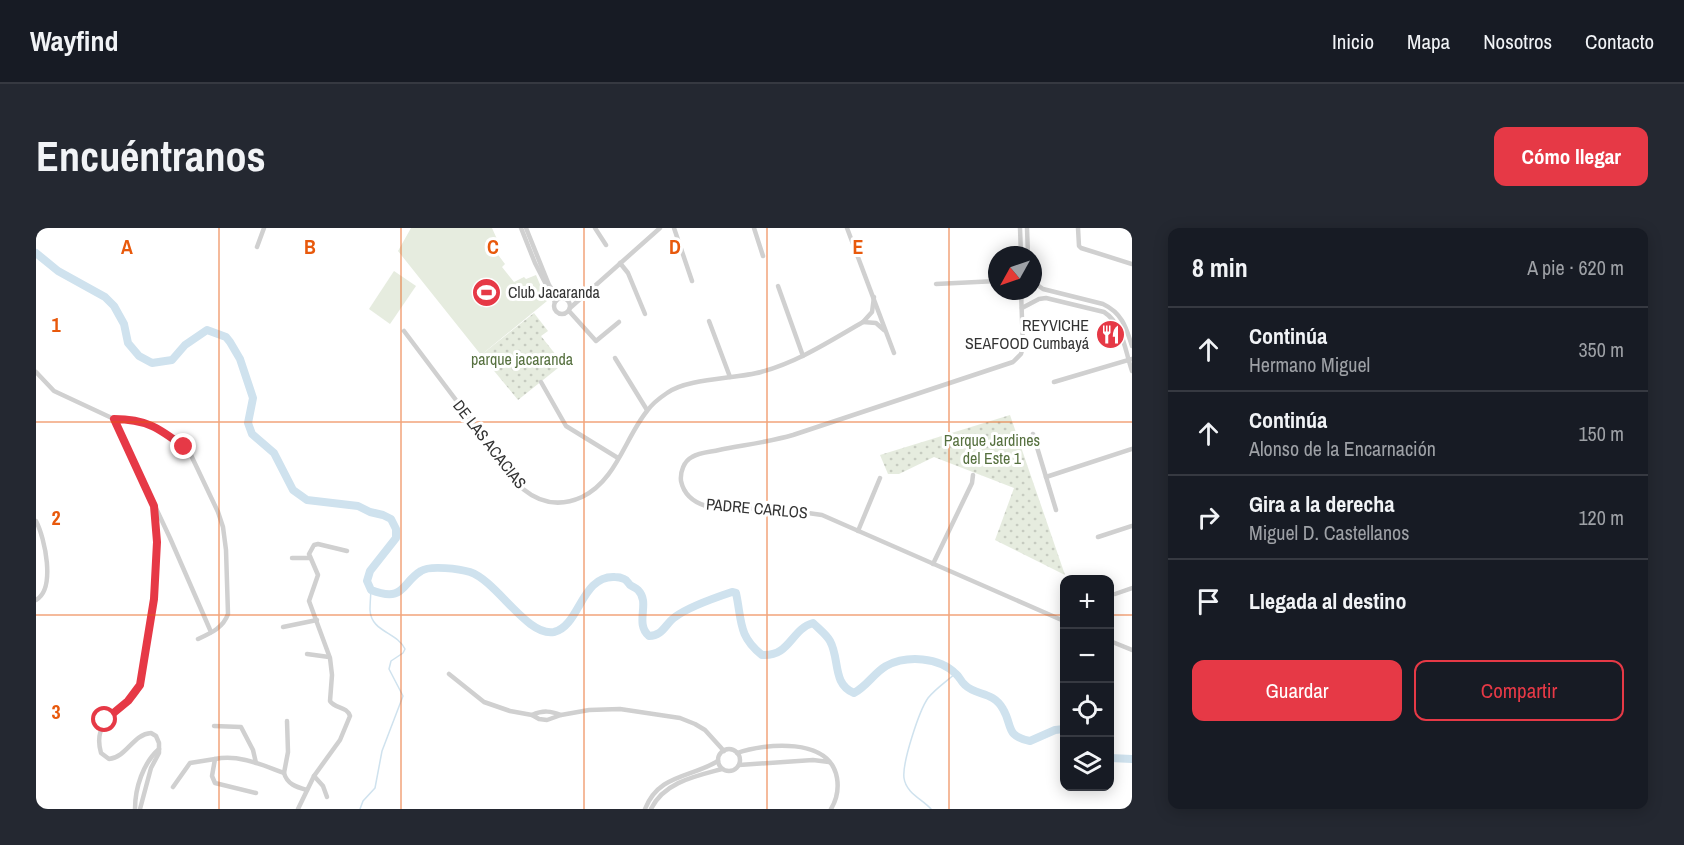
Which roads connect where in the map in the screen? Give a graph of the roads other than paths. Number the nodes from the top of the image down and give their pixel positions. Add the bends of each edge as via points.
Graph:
1 (262, 228) edge
2 (521, 228) edge
3 (526, 228) edge
4 (595, 228) edge
5 (660, 228) edge
6 (674, 228) edge
7 (754, 228) edge
8 (848, 228) edge
9 (1020, 228) edge
10 (1027, 228) edge
11 (1078, 228) edge
12 (606, 245) dead end
13 (1021, 246) edge
14 (1028, 246) edge
15 (257, 247) dead end
16 (763, 256) dead end
17 (621, 263) junction
18 (1132, 263) edge
19 (693, 281) dead end
20 (988, 281) edge
21 (936, 284) dead end
22 (778, 286) dead end
23 (1042, 289) edge
24 (1056, 292) junction
25 (585, 295) junction
26 (874, 297) junction
27 (556, 300) junction
28 (568, 300) junction
29 (1022, 300) edge
30 (1055, 300) junction
31 (1022, 308) junction
32 (570, 309) junction
33 (645, 314) dead end
34 (709, 321) dead end
35 (619, 322) dead end
36 (863, 322) junction
37 (404, 331) dead end
38 (885, 331) junction
39 (1132, 346) edge
40 (894, 353) dead end
41 (804, 356) junction
42 (615, 358) dead end
43 (1130, 360) edge
44 (1132, 371) edge
45 (36, 372) edge
46 (729, 377) junction
47 (542, 382) dead end
48 (1054, 382) dead end
49 (647, 410) junction
50 (114, 419) junction
51 (1032, 434) dead end
52 (1132, 449) edge
53 (618, 458) junction
54 (973, 475) dead end
55 (1046, 477) junction
56 (880, 478) dead end
57 (154, 506) junction
58 (1056, 510) dead end
59 (36, 521) edge
60 (1132, 526) edge
61 (858, 531) junction
62 (1098, 537) dead end
63 (170, 538) junction
64 (157, 542) junction
65 (347, 551) dead end
66 (292, 558) dead end
67 (310, 558) junction
68 (933, 564) junction
69 (1132, 588) edge
70 (1114, 594) dead end
71 (36, 600) edge
72 (1060, 619) edge
73 (317, 620) junction
74 (283, 627) dead end
75 (211, 632) junction
76 (198, 639) dead end
77 (1114, 643) edge
78 (1132, 650) edge
79 (307, 654) dead end
80 (329, 657) junction
81 (449, 674) dead end
82 (532, 715) junction
83 (561, 715) junction
84 (287, 721) dead end
85 (214, 726) dead end
86 (724, 751) junction
87 (737, 753) junction
88 (215, 759) junction
89 (718, 761) junction
90 (829, 762) junction
91 (256, 763) junction
92 (739, 765) junction
93 (722, 768) junction
94 (284, 773) junction
95 (314, 776) junction
96 (173, 787) dead end
97 (307, 790) junction
98 (256, 793) dead end
99 (327, 797) dead end
100 (138, 809) edge
101 (298, 809) edge
102 (645, 809) edge
103 (651, 809) edge
104 (831, 809) edge

1 - 15 street
2 - 27 street
3 - 27 street
4 - 12 street
5 - 17 street
6 - 19 street
7 - 16 street
8 - 26 street
9 - 13 street
10 - 14 street
11 - 18 street via 1081,248
17 - 25 street
17 - 33 street
20 - 21 street
22 - 41 street
23 - 24 street
24 - 30 street
24 - 39 street via 1111,308 1121,318
25 - 28 street
25 - 32 street
26 - 36 street via 872,312
26 - 38 street
27 - 28 street
27 - 32 street via 557,312 564,314
28 - 32 street
29 - 31 street
30 - 31 street via 1039,299
30 - 43 street via 1110,316 1118,326
31 - 61 street, PADRE CARLOS via 1023,347 1013,362 770,442 703,453 684,464 681,482 696,503 815,513
32 - 35 street via 596,342
34 - 46 street
36 - 38 street via 876,323
36 - 41 street, DE LAS ACACIAS
37 - 53 street, DE LAS ACACIAS via 533,497 562,503 581,497 598,487
38 - 40 street
41 - 46 street, DE LAS ACACIAS via 759,373
42 - 49 street
43 - 44 street
43 - 48 street
45 - 50 street via 54,391
46 - 49 street, DE LAS ACACIAS via 675,388
47 - 53 street via 566,426
49 - 53 street, DE LAS ACACIAS
50 - 57 street
50 - 75 street via 132,419 157,427 184,447 194,459 219,512 226,550 228,614 225,622
51 - 55 street
52 - 55 street
54 - 68 street
55 - 58 street
56 - 61 street
57 - 63 street
57 - 64 street
59 - 71 street via 45,547 47,572 46,589
60 - 62 street
61 - 68 street, PADRE CARLOS
63 - 64 street
63 - 75 street
64 - 100 street via 154,599 140,685 105,720 99,741 101,753 109,759 119,756 145,734 156,736 159,749
65 - 67 street via 318,544 312,547
66 - 67 street
67 - 73 street via 318,575 309,601
68 - 72 street, PADRE CARLOS
69 - 70 street
73 - 74 street
73 - 80 street
75 - 76 street
77 - 78 street
79 - 80 street
80 - 95 street via 330,701 350,716 340,740
81 - 82 street via 484,702
82 - 83 street via 550,711
82 - 83 street via 547,720
83 - 86 street via 620,709 680,718 705,730
84 - 94 street
85 - 91 street via 241,727
86 - 87 street
86 - 89 street
87 - 90 street via 790,745 819,753
87 - 92 street
88 - 91 street via 230,757
88 - 96 street via 190,763
88 - 98 street via 215,783
89 - 93 street
89 - 102 street via 663,784
90 - 92 street
90 - 104 street via 836,772 838,787
91 - 94 street
92 - 93 street via 729,771
93 - 103 street via 674,785 663,792
94 - 97 street via 290,783
95 - 97 street
95 - 99 street
97 - 101 street

